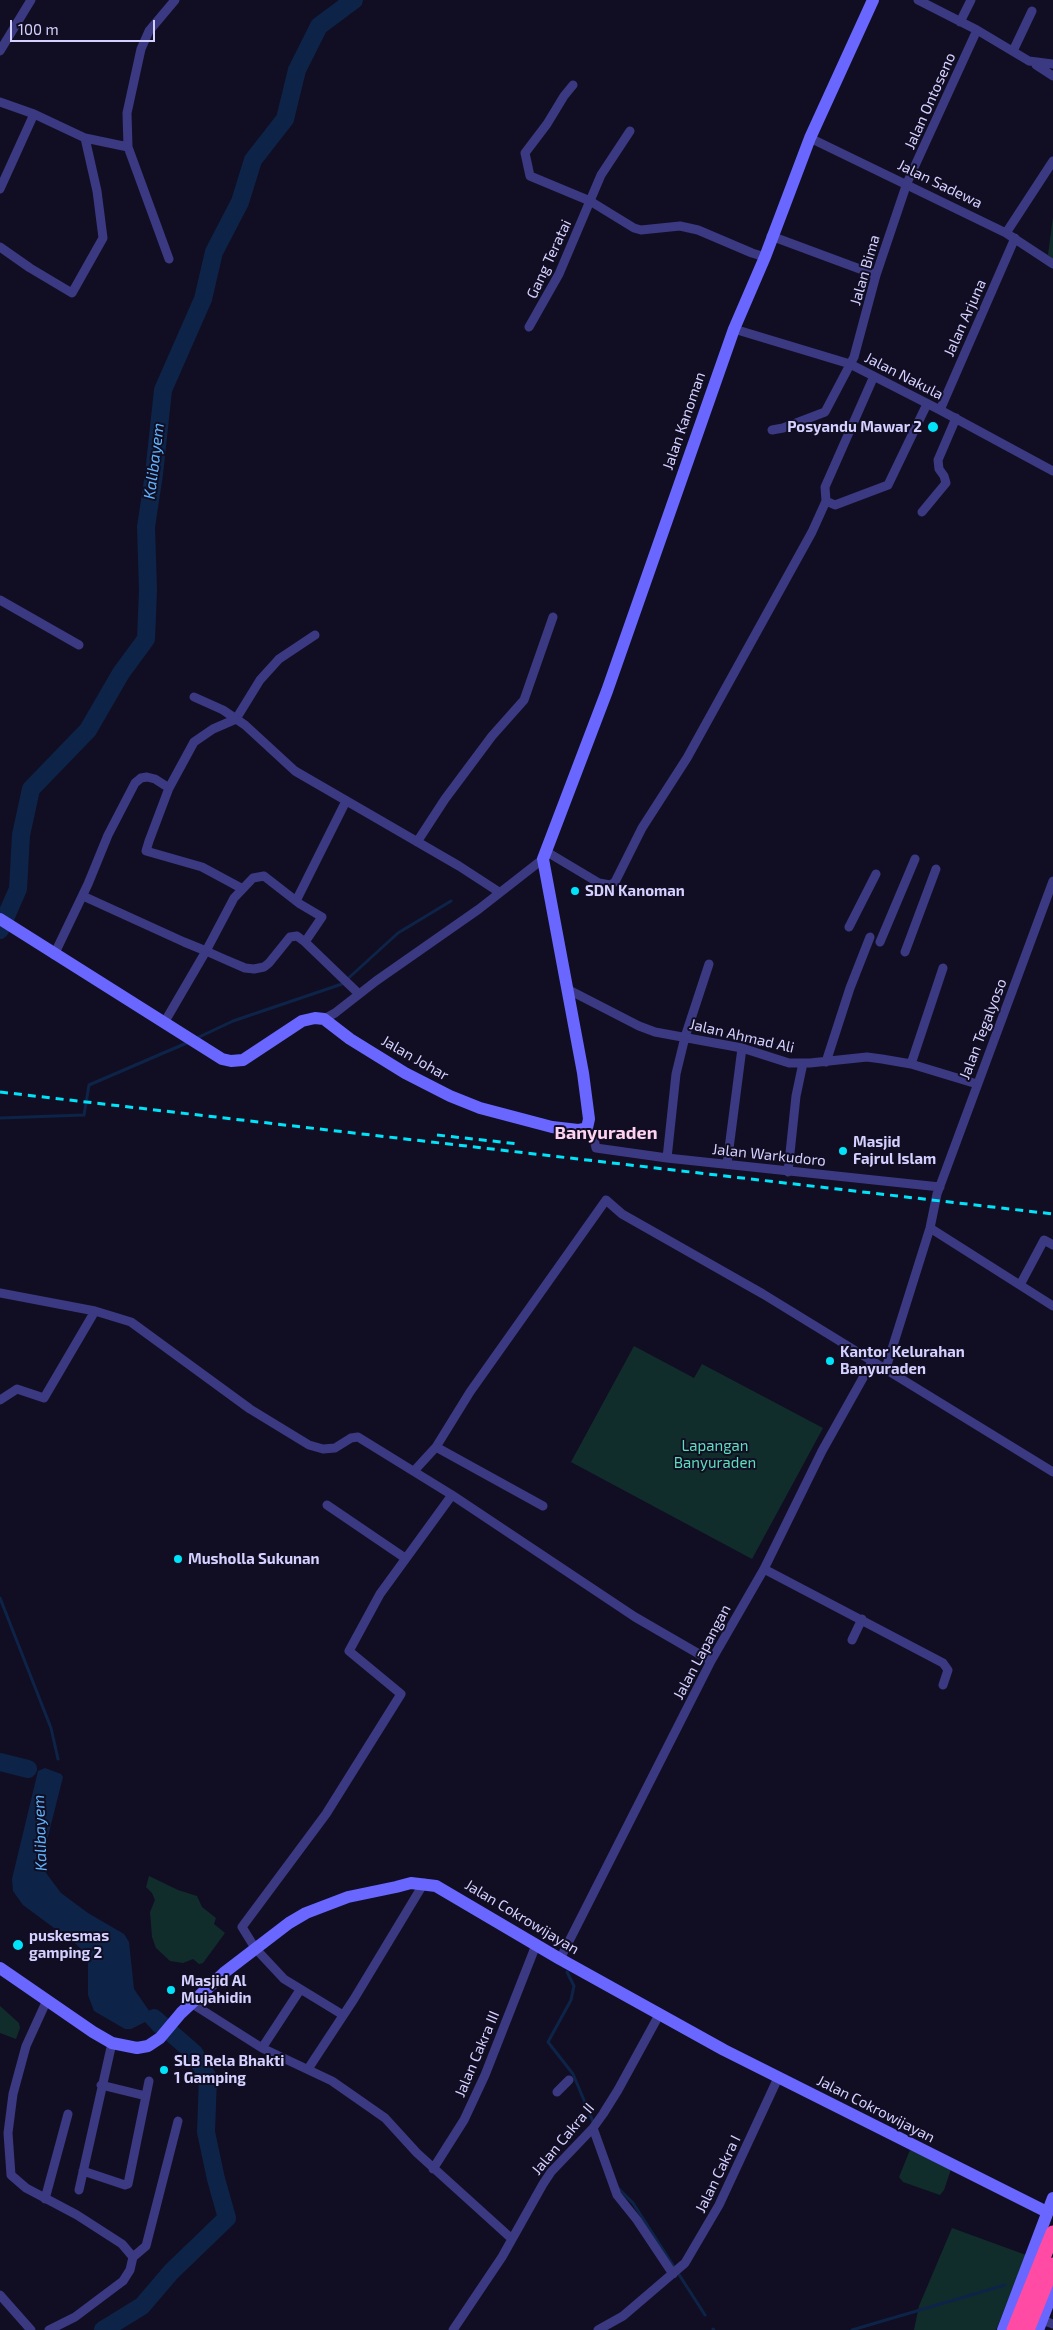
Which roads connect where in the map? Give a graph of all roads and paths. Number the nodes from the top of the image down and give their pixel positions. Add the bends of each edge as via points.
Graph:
1 (31, 0) edge
2 (175, 0) edge
3 (873, 0) edge
4 (918, 0) edge
5 (971, 0) edge
6 (1032, 12) dead end
7 (960, 22) junction
8 (977, 30) junction
9 (0, 51) edge
10 (1013, 51) junction
11 (1029, 61) junction
12 (1053, 64) edge
13 (1053, 76) edge
14 (573, 85) dead end
15 (0, 102) edge
16 (34, 114) junction
17 (630, 131) dead end
18 (85, 138) junction
19 (810, 138) junction
20 (128, 147) junction
21 (1053, 161) edge
22 (907, 183) junction
23 (0, 189) edge
24 (590, 201) junction
25 (1006, 233) junction
26 (772, 236) junction
27 (1015, 238) junction
28 (0, 247) edge
29 (765, 257) junction
30 (169, 259) dead end
31 (1053, 264) edge
32 (876, 274) junction
33 (529, 327) dead end
34 (734, 329) junction
35 (850, 364) junction
36 (874, 376) junction
37 (927, 404) junction
38 (940, 410) junction
39 (956, 418) junction
40 (772, 430) dead end
41 (1053, 471) edge
42 (826, 502) junction
43 (922, 512) dead end
44 (0, 600) edge
45 (553, 617) dead end
46 (315, 635) dead end
47 (79, 645) dead end
48 (194, 697) dead end
49 (236, 719) junction
50 (169, 788) junction
51 (346, 801) junction
52 (417, 842) junction
53 (545, 856) junction
54 (915, 859) dead end
55 (936, 869) dead end
56 (876, 874) dead end
57 (1053, 881) edge
58 (241, 888) junction
59 (499, 892) junction
60 (83, 896) junction
61 (296, 901) junction
62 (4, 922) edge
63 (849, 926) dead end
64 (870, 937) dead end
65 (305, 942) junction
66 (880, 942) dead end
67 (206, 951) junction
68 (904, 952) dead end
69 (54, 955) junction
70 (709, 964) dead end
71 (944, 968) dead end
72 (567, 988) junction
73 (359, 994) junction
74 (324, 1019) junction
75 (164, 1023) junction
76 (685, 1037) junction
77 (742, 1048) junction
78 (826, 1062) junction
79 (803, 1063) junction
80 (911, 1064) junction
81 (977, 1084) junction
82 (587, 1128) junction
83 (667, 1158) junction
84 (726, 1164) junction
85 (788, 1172) junction
86 (940, 1188) junction
87 (930, 1228) junction
88 (1053, 1245) edge
89 (1020, 1284) junction
90 (0, 1293) edge
91 (1053, 1306) edge
92 (95, 1311) junction
93 (873, 1360) junction
94 (886, 1368) junction
95 (0, 1400) edge
96 (436, 1447) junction
97 (414, 1471) junction
98 (1053, 1472) edge
99 (452, 1495) junction
100 (327, 1505) dead end
101 (543, 1506) dead end
102 (405, 1558) junction
103 (764, 1569) junction
104 (862, 1619) junction
105 (852, 1640) dead end
106 (711, 1661) junction
107 (943, 1685) dead end
108 (424, 1883) junction
109 (536, 1945) junction
110 (256, 1948) junction
111 (560, 1959) junction
112 (0, 1968) edge
113 (300, 1990) junction
114 (48, 2000) junction
115 (191, 2003) junction
116 (343, 2015) junction
117 (659, 2015) junction
118 (112, 2043) junction
119 (262, 2048) junction
120 (308, 2069) junction
121 (778, 2078) junction
122 (569, 2080) dead end
123 (149, 2081) dead end
124 (101, 2085) junction
125 (557, 2092) dead end
126 (146, 2096) junction
127 (68, 2114) dead end
128 (178, 2121) dead end
129 (594, 2126) junction
130 (433, 2169) junction
131 (83, 2171) junction
132 (79, 2190) dead end
133 (1053, 2198) edge
134 (45, 2199) junction
135 (1047, 2212) junction
136 (1053, 2233) edge
137 (512, 2239) junction
138 (132, 2257) junction
139 (1053, 2265) edge
140 (676, 2271) junction
141 (1053, 2291) edge
142 (0, 2295) edge
143 (1044, 2325) edge
144 (31, 2330) edge
145 (50, 2330) edge
146 (453, 2330) edge
147 (598, 2330) edge
148 (1003, 2330) edge
149 (1014, 2330) edge
150 (1027, 2330) edge

1 - 9 street
2 - 20 street via 149,31 140,49 127,113
3 - 19 street, Jalan Kanoman
4 - 7 street
5 - 7 street
6 - 10 street
7 - 8 street
8 - 10 street
8 - 22 street, Jalan Ontoseno
10 - 11 street
11 - 12 street
11 - 13 street
14 - 24 street via 525,153 530,176
15 - 16 street
16 - 18 street
16 - 23 street
17 - 24 street, Gang Teratai via 601,175
18 - 20 street
18 - 28 street via 103,238 72,293
19 - 22 street, Jalan Sadewa
19 - 26 street, Jalan Kanoman
20 - 30 street
21 - 25 street
22 - 25 street, Jalan Sadewa
22 - 32 street, Jalan Bima
24 - 29 street via 634,228 680,226
24 - 33 street, Gang Teratai via 559,274
25 - 27 street, Jalan Sadewa
26 - 29 street, Jalan Kanoman
26 - 32 street
27 - 31 street, Jalan Sadewa
27 - 38 street, Jalan Arjuna
29 - 34 street, Jalan Kanoman
32 - 35 street, Jalan Bima
34 - 35 street, Jalan Nakula
34 - 53 street, Jalan Kanoman via 608,691
35 - 36 street, Jalan Nakula
35 - 40 street, Jalan Bima via 825,412
36 - 37 street, Jalan Nakula
36 - 42 street via 824,487
37 - 38 street, Jalan Nakula
37 - 42 street via 888,485 835,505
38 - 39 street, Jalan Nakula
39 - 41 street, Jalan Nakula
39 - 43 street via 938,464 946,483
42 - 53 street via 703,730 642,828 614,882 610,885 599,883
44 - 47 street
45 - 52 street via 524,700 492,736
46 - 49 street via 278,659 260,680
48 - 49 street
49 - 50 street via 213,728 194,742
49 - 51 street via 295,770
50 - 58 street via 146,851 202,867
50 - 60 street via 147,777 135,783 108,835
51 - 52 street
51 - 61 street
52 - 59 street
53 - 59 street
53 - 72 street
54 - 66 street
55 - 68 street
56 - 63 street
57 - 81 street, Jalan Tegalyoso
58 - 61 street via 253,878 262,876
58 - 67 street via 218,924
59 - 73 street
60 - 67 street
60 - 69 street
61 - 65 street via 322,916
62 - 69 street
64 - 78 street
65 - 67 street via 297,936 290,937 269,962 258,969 245,968
65 - 73 street
67 - 75 street
69 - 75 street
70 - 76 street
71 - 80 street
72 - 76 street, Jalan Ahmad Ali via 639,1026
72 - 82 street via 583,1073 589,1119
73 - 74 street
74 - 75 street via 302,1021 240,1061 219,1057
74 - 82 street, Jalan Johar via 405,1073 450,1096 480,1108 552,1127
76 - 77 street, Jalan Ahmad Ali
76 - 83 street via 672,1101
77 - 79 street, Jalan Ahmad Ali
77 - 84 street
78 - 79 street, Jalan Ahmad Ali
78 - 80 street, Jalan Ahmad Ali via 867,1057
79 - 85 street
80 - 81 street, Jalan Ahmad Ali
81 - 86 street, Jalan Tegalyoso
82 - 83 street, Jalan Warkudoro via 596,1148
83 - 84 street, Jalan Warkudoro
84 - 85 street, Jalan Warkudoro
85 - 86 street, Jalan Warkudoro
86 - 87 street, Jalan Tegalyoso
87 - 89 street
87 - 94 street, Jalan Tegalyoso
88 - 89 street via 1044,1240
89 - 91 street
90 - 92 street
92 - 95 street via 44,1398 17,1389
92 - 97 street via 131,1322 250,1409 309,1445 335,1448 354,1436
93 - 94 street
93 - 96 street via 751,1285 622,1214 606,1200 470,1392
93 - 103 street, Jalan Lapangan via 822,1451
94 - 98 street
96 - 97 street
96 - 101 street
97 - 99 street
99 - 102 street
99 - 106 street via 635,1617
100 - 102 street
102 - 110 street via 380,1594 349,1651 401,1694 326,1814 242,1927
103 - 104 street
103 - 106 street, Jalan Lapangan
104 - 105 street
104 - 107 street via 943,1663 948,1670
106 - 111 street, Jalan Lapangan
108 - 109 street, Jalan Cokrowijayan via 452,1894
108 - 110 street, Jalan Cokrowijayan via 348,1897 306,1913
108 - 116 street
109 - 111 street, Jalan Cokrowijayan
109 - 130 street, Jalan Cakra III via 485,2075 464,2120
110 - 113 street via 284,1979
110 - 115 street, Jalan Cokrowijayan
111 - 117 street, Jalan Cokrowijayan
112 - 114 street, Jalan Cokrowijayan
113 - 116 street
113 - 119 street
114 - 118 street, Jalan Cokrowijayan
114 - 134 street via 19,2069 8,2133 11,2175
115 - 118 street, Jalan Cokrowijayan via 160,2038 148,2046 137,2048
115 - 119 street
116 - 120 street
117 - 121 street, Jalan Cokrowijayan
117 - 129 street, Jalan Cakra II via 618,2090
118 - 124 street
119 - 120 street
120 - 130 street via 332,2081 385,2118
121 - 135 street, Jalan Cokrowijayan
121 - 140 street, Jalan Cakra I via 719,2205 699,2242
122 - 125 street
123 - 126 street
124 - 126 street
124 - 131 street
126 - 131 street via 128,2184
127 - 134 street
128 - 138 street via 146,2246
129 - 137 street, Jalan Cakra II via 551,2172
129 - 140 street via 617,2195
130 - 137 street
131 - 132 street
133 - 135 street
134 - 138 street via 100,2229 122,2244
135 - 148 street
136 - 149 highway
137 - 146 street, Jalan Cakra II
138 - 145 street via 130,2270 123,2282 75,2317
139 - 150 highway
140 - 147 street, Jalan Cakra I via 623,2316
141 - 143 street
142 - 144 street

